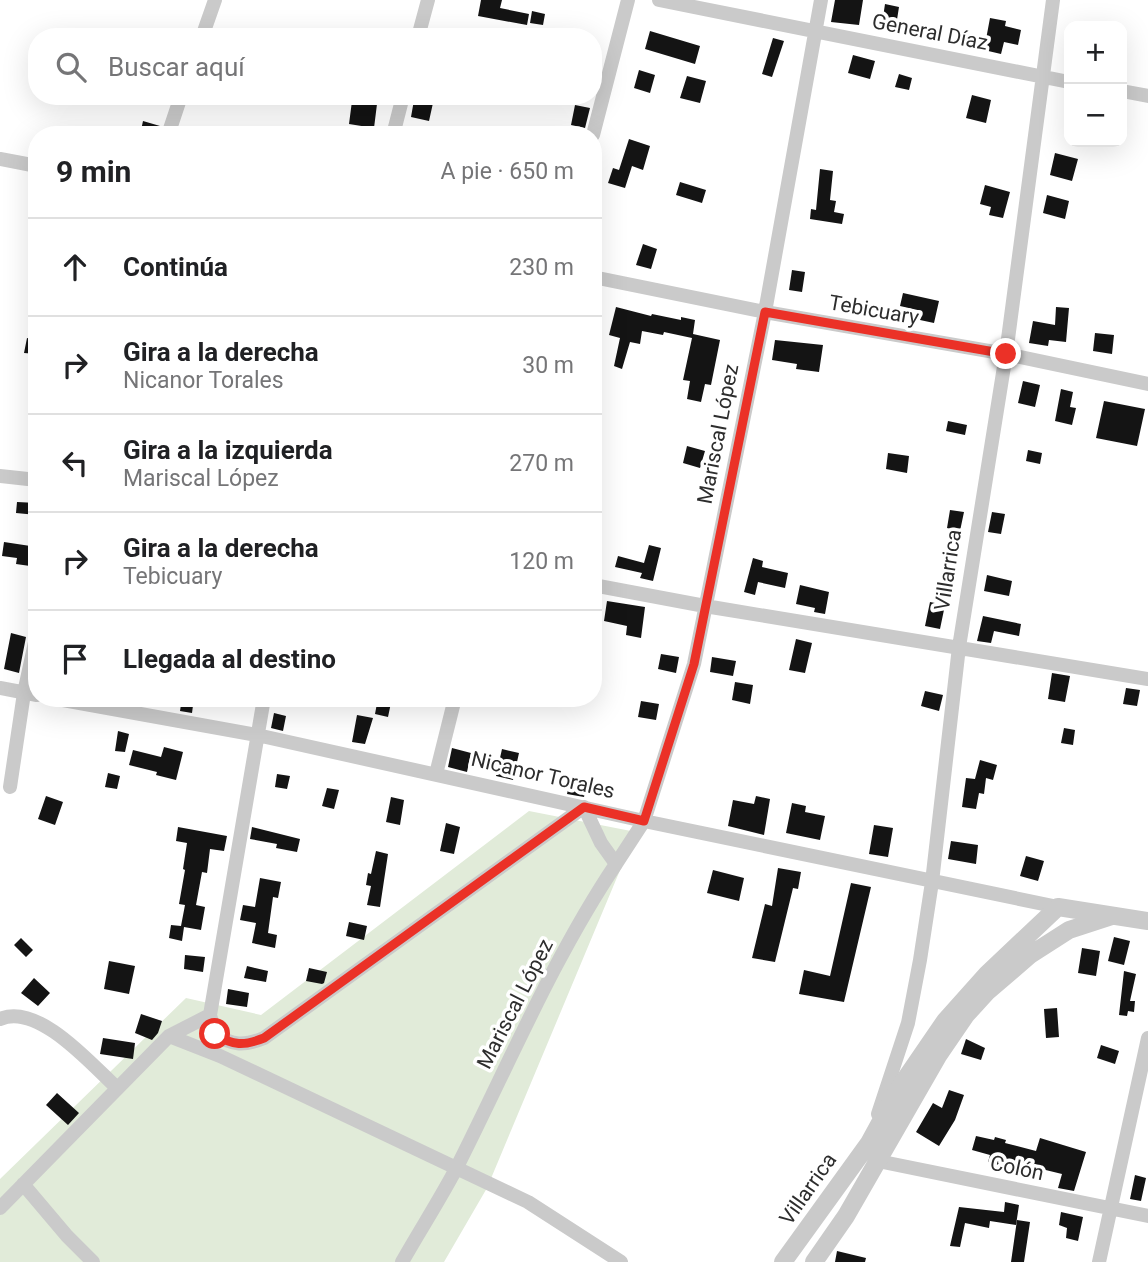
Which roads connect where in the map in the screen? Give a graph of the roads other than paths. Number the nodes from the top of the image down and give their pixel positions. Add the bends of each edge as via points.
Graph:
1 (215, 0) edge
2 (428, 0) edge
3 (628, 0) edge
4 (659, 0) edge
5 (821, 0) edge
6 (1053, 0) edge
7 (205, 28) edge
8 (420, 28) edge
9 (816, 31) junction
10 (1041, 76) junction
11 (1064, 81) edge
12 (1127, 92) edge
13 (1148, 96) edge
14 (602, 100) edge
15 (178, 105) edge
16 (401, 105) edge
17 (601, 105) edge
18 (171, 126) edge
19 (395, 126) edge
20 (595, 126) edge
21 (0, 159) edge
22 (28, 164) edge
23 (602, 279) edge
24 (765, 312) junction
25 (1006, 354) junction
26 (1148, 384) edge
27 (0, 475) edge
28 (28, 479) edge
29 (602, 587) edge
30 (705, 606) junction
31 (959, 647) junction
32 (1148, 679) edge
33 (0, 688) edge
34 (28, 693) edge
35 (28, 707) edge
36 (102, 707) edge
37 (262, 707) edge
38 (453, 707) edge
39 (257, 735) junction
40 (436, 774) junction
41 (10, 787) dead end
42 (584, 807) junction
43 (644, 821) junction
44 (616, 864) junction
45 (932, 882) junction
46 (1058, 907) junction
47 (1116, 915) junction
48 (1148, 921) edge
49 (210, 1015) junction
50 (0, 1020) edge
51 (215, 1034) junction
52 (169, 1036) junction
53 (1148, 1038) edge
54 (203, 1049) junction
55 (117, 1088) junction
56 (869, 1143) junction
57 (878, 1161) junction
58 (457, 1167) junction
59 (23, 1184) junction
60 (0, 1208) edge
61 (1111, 1209) junction
62 (1148, 1216) edge
63 (93, 1262) edge
64 (402, 1262) edge
65 (621, 1262) edge
66 (783, 1262) edge
67 (814, 1262) edge
68 (1099, 1262) edge

1 - 7 street
2 - 8 street
3 - 14 street
4 - 9 street, General Díaz
5 - 9 street, Mariscal López
6 - 10 street, Villarrica
9 - 10 street, General Díaz
9 - 24 street, Mariscal López
10 - 11 street, General Díaz
10 - 25 street, Villarrica
12 - 13 street
15 - 18 street
16 - 19 street
17 - 20 street
21 - 22 street
23 - 24 street, Tebicuary
24 - 25 street, Tebicuary
24 - 30 street, Mariscal López
25 - 26 street, Tebicuary
25 - 31 street, Villarrica
27 - 28 street
29 - 30 street
30 - 31 street
30 - 43 street, Mariscal López via 694,664
31 - 32 street
31 - 45 street, Villarrica
33 - 34 street
35 - 41 street
36 - 39 street, Nicanor Torales
37 - 39 street
38 - 40 street
39 - 40 street, Nicanor Torales
39 - 49 street
40 - 42 street, Nicanor Torales
42 - 43 street, Nicanor Torales
42 - 44 street
42 - 51 street via 264,1038 244,1046
43 - 44 street, Mariscal López
43 - 45 street, Nicanor Torales
44 - 58 street, Mariscal López via 539,1000
45 - 46 street, Nicanor Torales
45 - 56 street, Villarrica via 908,1023
46 - 47 street, Nicanor Torales
46 - 56 street, Villarrica via 945,1021
47 - 48 street, Nicanor Torales
47 - 57 street, Villarrica via 1069,930 1030,955 987,992 956,1028
49 - 51 street
49 - 52 street
50 - 55 street via 17,1016 49,1028
51 - 54 street
52 - 54 street
52 - 55 street
53 - 61 street
54 - 58 street
55 - 59 street
56 - 57 street
56 - 66 street, Villarrica
57 - 61 street, Colón
57 - 67 street, Villarrica
58 - 64 street, Mariscal López
58 - 65 street via 528,1202
59 - 60 street
59 - 63 street
61 - 62 street, Colón
61 - 68 street

